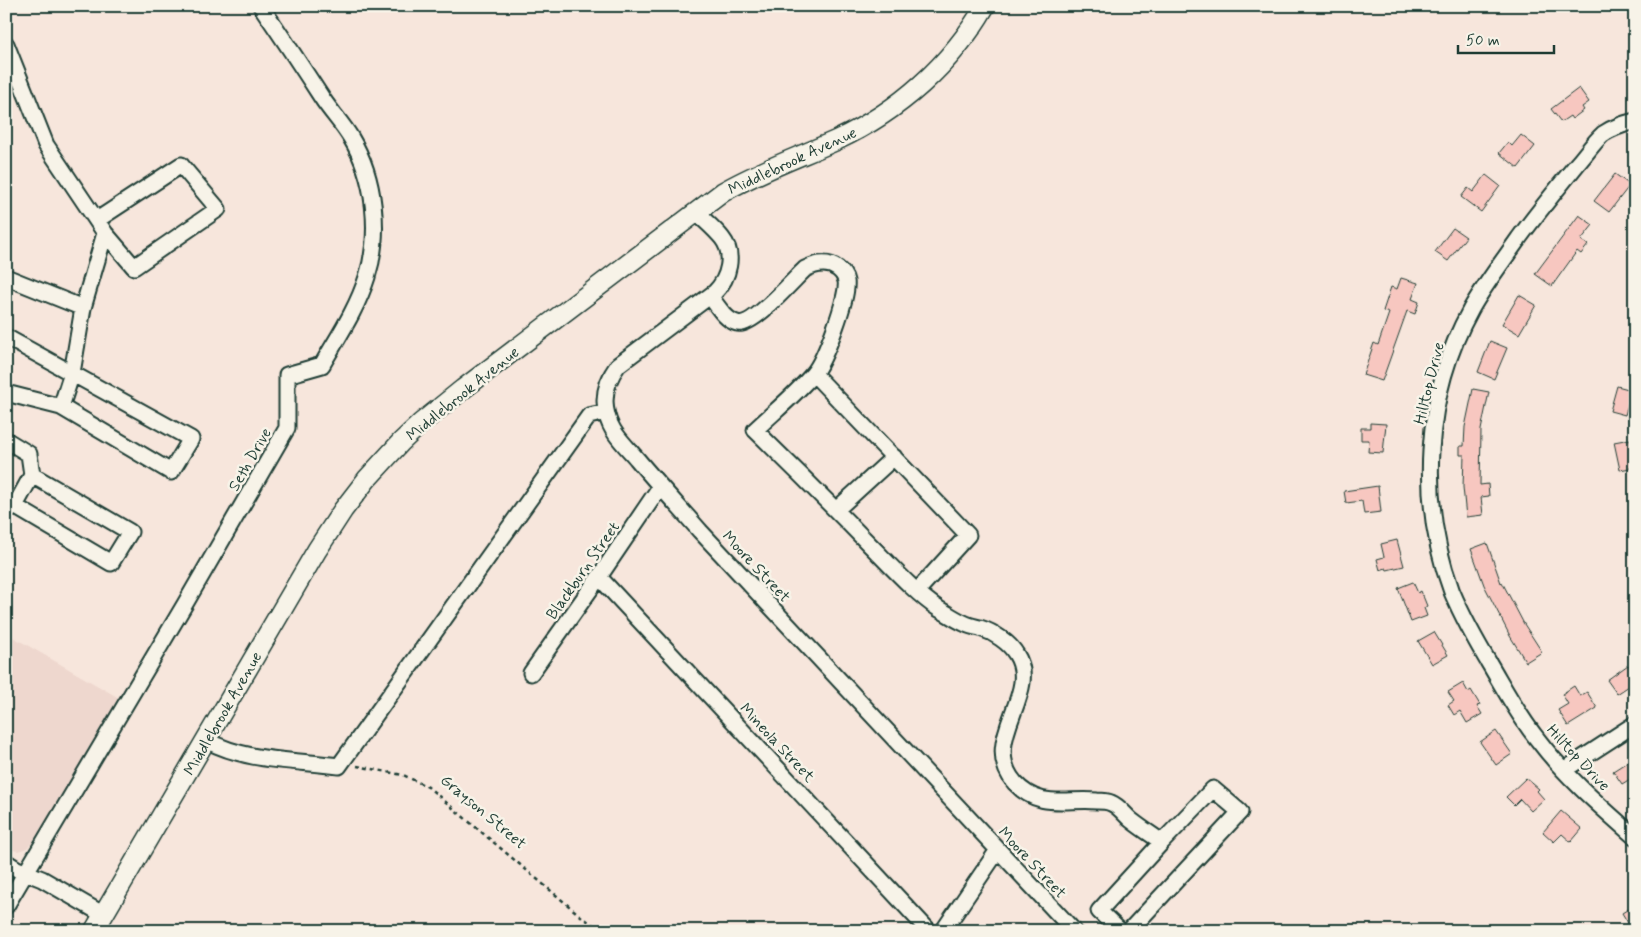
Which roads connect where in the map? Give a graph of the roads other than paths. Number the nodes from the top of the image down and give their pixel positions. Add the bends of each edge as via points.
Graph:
1 (261, 6) edge
2 (985, 6) edge
3 (6, 44) edge
4 (1635, 121) edge
5 (697, 212) junction
6 (101, 227) junction
7 (6, 276) edge
8 (710, 296) junction
9 (83, 308) junction
10 (6, 338) edge
11 (72, 374) junction
12 (814, 374) junction
13 (6, 393) edge
14 (61, 407) junction
15 (606, 412) junction
16 (6, 440) edge
17 (894, 457) junction
18 (32, 475) junction
19 (660, 487) junction
20 (10, 504) edge
21 (836, 510) junction
22 (599, 577) junction
23 (918, 590) junction
24 (531, 673) dead end
25 (1635, 724) edge
26 (206, 740) junction
27 (1564, 770) junction
28 (1635, 838) edge
29 (1162, 842) junction
30 (998, 850) junction
31 (6, 862) edge
32 (27, 873) junction
33 (6, 906) edge
34 (99, 923) edge
35 (929, 931) edge
36 (943, 931) edge
37 (1074, 931) edge
38 (1120, 931) edge
39 (1129, 931) edge

1 - 32 street, Seth Drive via 352,138 366,171 374,217 367,276 353,311 322,365 288,374 287,428
2 - 5 main road, Middlebrook Avenue via 944,62 892,108 837,140 742,181
3 - 6 street via 46,145
4 - 27 street, Hilltop Drive via 1613,128 1600,137 1544,203 1475,302 1447,366 1432,437 1433,513 1453,593 1500,682 1537,740
5 - 8 street, Moore Street via 722,237 729,256 724,281
5 - 26 main road, Middlebrook Avenue via 463,389 395,448 332,526
6 - 6 street via 181,165 218,209 134,267
6 - 9 street
7 - 9 street
8 - 12 street via 727,317 745,324 805,269 819,264 840,270 845,276 845,295
8 - 15 street, Moore Street via 618,365 606,392
9 - 11 street
10 - 11 street
11 - 14 street
11 - 14 street via 191,439 171,472
12 - 17 street
12 - 21 street via 755,430
13 - 14 street
15 - 19 street, Moore Street via 614,431
15 - 26 street via 589,416 339,766 243,754
16 - 18 street via 29,454
17 - 21 street
17 - 23 street via 968,535
18 - 20 street
18 - 20 street via 130,532 111,563
19 - 22 street, Blackburn Street
19 - 30 street, Moore Street
21 - 23 street
22 - 24 street, Blackburn Street
22 - 35 street, Mineola Street
23 - 29 street via 955,619 996,635 1017,654 1022,671 1021,692 1003,745 1006,764 1014,782 1028,794 1042,800 1112,803
25 - 27 street
26 - 34 main road, Middlebrook Avenue
27 - 28 street, Hilltop Drive
29 - 38 street via 1099,911
29 - 39 street via 1213,789 1240,812
30 - 36 street
30 - 37 street, Moore Street
31 - 32 street
32 - 33 street, Seth Drive
32 - 34 street via 42,879

